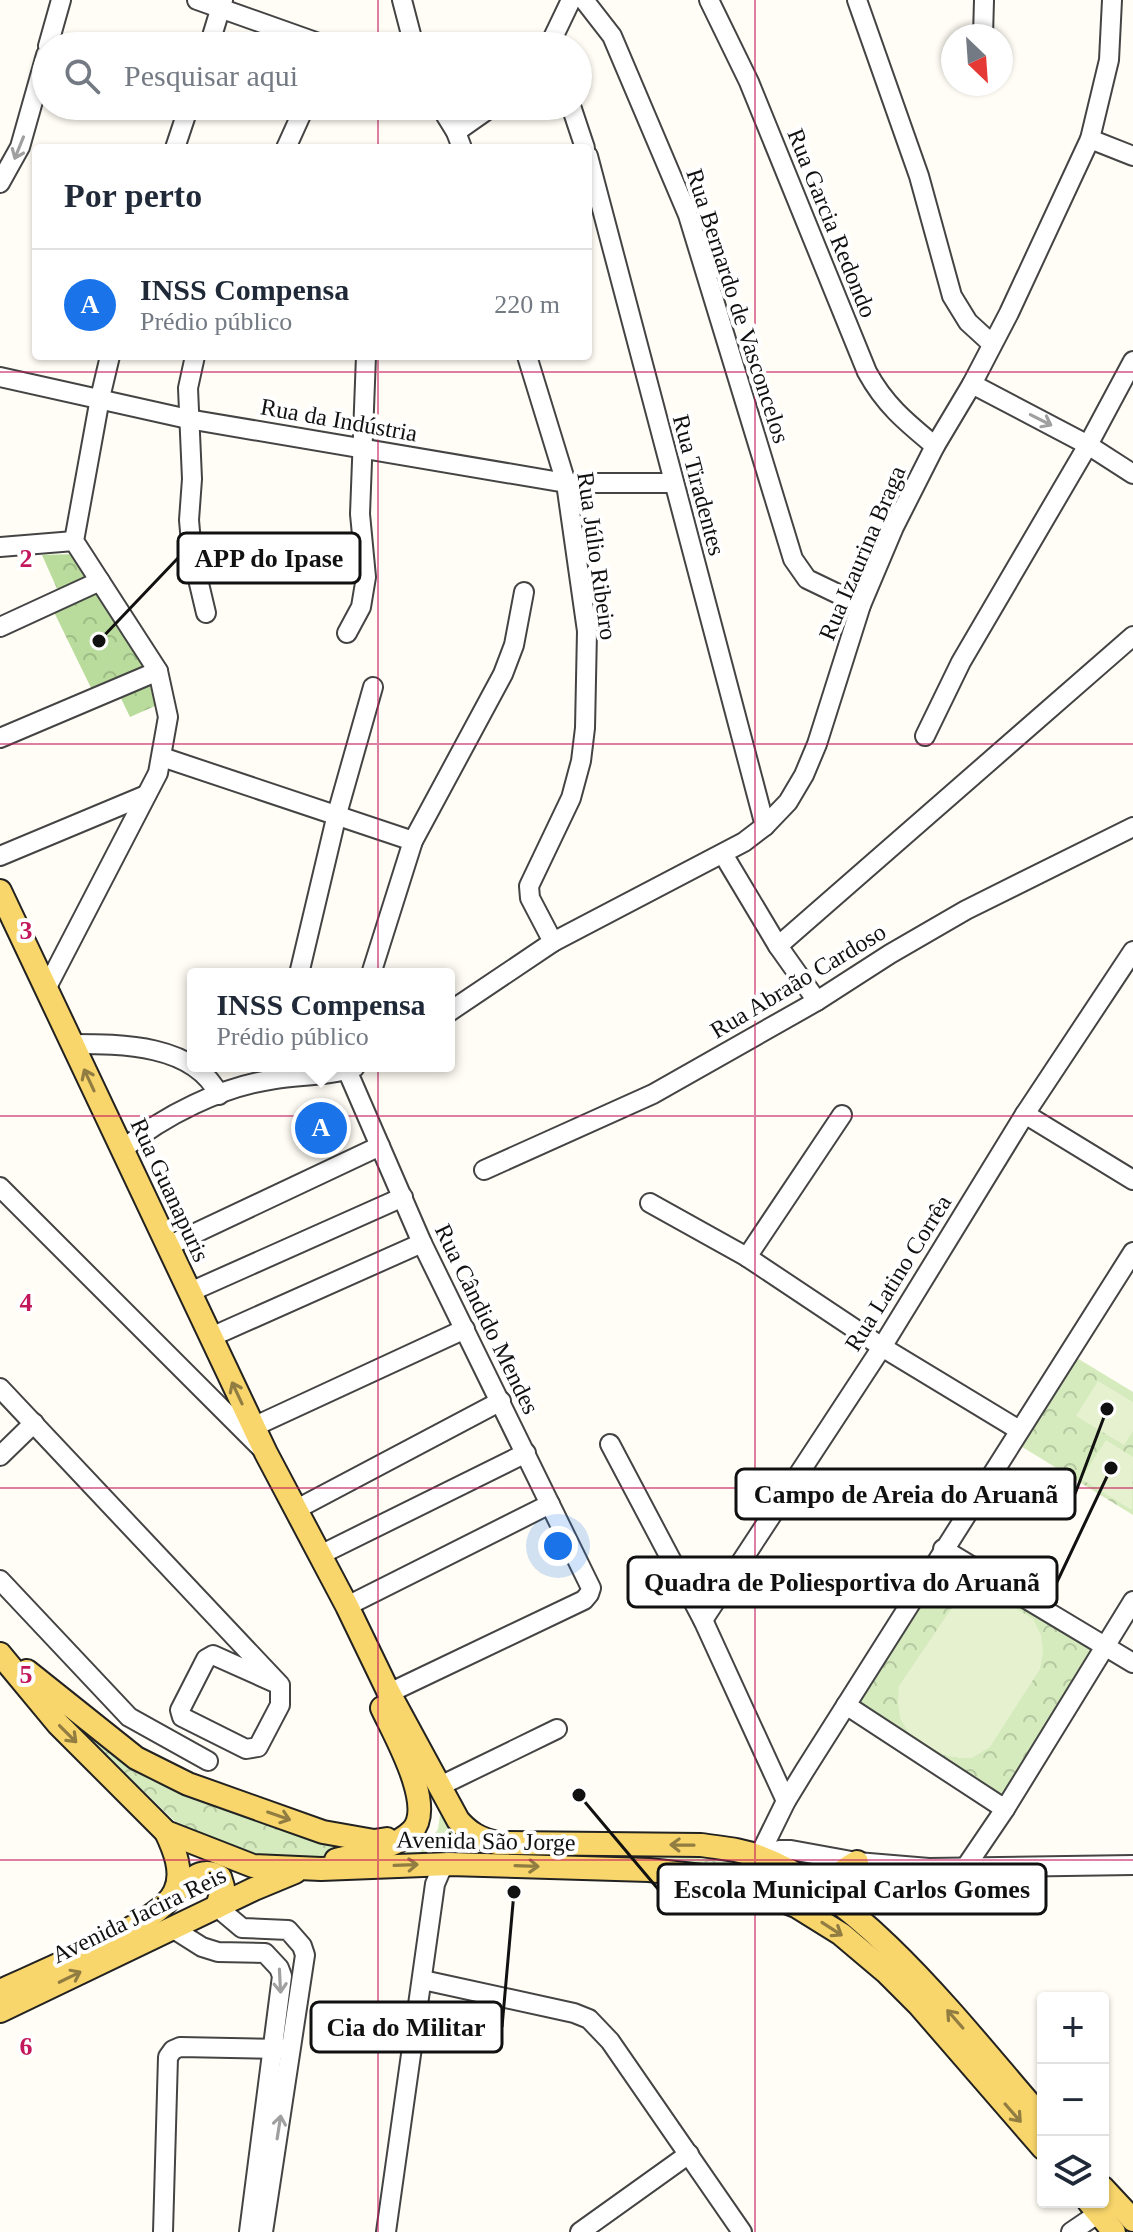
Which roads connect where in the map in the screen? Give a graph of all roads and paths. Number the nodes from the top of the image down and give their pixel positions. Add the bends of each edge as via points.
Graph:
1 (197, 0) edge
2 (402, 0) edge
3 (571, 0) edge
4 (584, 0) edge
5 (709, 0) edge
6 (857, 0) edge
7 (984, 0) edge
8 (1112, 0) edge
9 (56, 3) edge
10 (222, 4) edge
11 (983, 24) edge
12 (51, 32) edge
13 (213, 32) edge
14 (292, 32) edge
15 (410, 32) edge
16 (556, 32) edge
17 (32, 105) edge
18 (184, 120) edge
19 (299, 120) edge
20 (448, 120) edge
21 (479, 120) edge
22 (576, 120) edge
23 (1090, 139) junction
24 (459, 140) edge
25 (176, 144) edge
26 (288, 144) edge
27 (584, 144) edge
28 (1133, 156) edge
29 (592, 171) edge
30 (0, 183) edge
31 (992, 344) junction
32 (109, 360) edge
33 (194, 360) edge
34 (366, 360) edge
35 (528, 360) edge
36 (1133, 361) edge
37 (0, 377) edge
38 (972, 384) junction
39 (100, 398) junction
40 (188, 419) junction
41 (1088, 445) junction
42 (935, 446) junction
43 (361, 448) junction
44 (1133, 474) edge
45 (566, 483) junction
46 (673, 483) junction
47 (74, 541) junction
48 (0, 547) edge
49 (100, 581) junction
50 (524, 592) dead end
51 (861, 605) junction
52 (206, 613) dead end
53 (0, 627) edge
54 (347, 633) dead end
55 (1133, 636) edge
56 (158, 671) junction
57 (373, 687) dead end
58 (925, 736) dead end
59 (0, 738) edge
60 (162, 757) junction
61 (146, 795) junction
62 (337, 814) junction
63 (765, 826) junction
64 (1133, 827) edge
65 (413, 841) junction
66 (723, 854) junction
67 (0, 856) edge
68 (0, 891) edge
69 (553, 942) junction
70 (778, 946) junction
71 (1133, 951) edge
72 (300, 968) edge
73 (373, 968) edge
74 (46, 989) junction
75 (817, 1001) junction
76 (455, 1008) edge
77 (72, 1044) junction
78 (187, 1065) edge
79 (198, 1072) edge
80 (322, 1072) edge
81 (353, 1072) edge
82 (219, 1095) junction
83 (1025, 1114) junction
84 (842, 1115) dead end
85 (380, 1146) junction
86 (122, 1150) junction
87 (484, 1170) dead end
88 (1133, 1180) edge
89 (0, 1187) edge
90 (403, 1197) junction
91 (650, 1203) dead end
92 (422, 1243) junction
93 (168, 1246) junction
94 (1133, 1252) edge
95 (747, 1257) junction
96 (190, 1292) junction
97 (465, 1329) junction
98 (211, 1337) junction
99 (882, 1347) junction
100 (0, 1388) edge
101 (501, 1401) junction
102 (34, 1423) junction
103 (253, 1427) junction
104 (1019, 1430) junction
105 (610, 1444) dead end
106 (266, 1453) junction
107 (526, 1453) junction
108 (0, 1456) edge
109 (550, 1504) junction
110 (295, 1510) junction
111 (943, 1549) junction
112 (320, 1555) junction
113 (0, 1580) edge
114 (1133, 1601) edge
115 (347, 1606) junction
116 (703, 1620) junction
117 (1105, 1647) junction
118 (0, 1652) edge
119 (1133, 1663) edge
120 (280, 1685) junction
121 (389, 1693) junction
122 (846, 1705) junction
123 (557, 1729) dead end
124 (208, 1761) dead end
125 (440, 1786) junction
126 (786, 1801) junction
127 (1005, 1809) junction
128 (166, 1832) junction
129 (404, 1837) junction
130 (497, 1843) joint
131 (759, 1856) junction
132 (857, 1862) junction
133 (449, 1864) junction
134 (1133, 1865) edge
135 (965, 1868) junction
136 (302, 1869) junction
137 (176, 1891) junction
138 (829, 1895) junction
139 (217, 1907) junction
140 (172, 1928) junction
141 (293, 1935) junction
142 (265, 1953) junction
143 (423, 1980) junction
144 (0, 1991) edge
145 (0, 2011) edge
146 (283, 2049) junction
147 (1037, 2112) edge
148 (1037, 2141) edge
149 (689, 2154) junction
150 (1109, 2194) edge
151 (1093, 2208) edge
152 (1095, 2208) edge
153 (1133, 2220) edge
154 (163, 2232) edge
155 (249, 2232) edge
156 (263, 2232) edge
157 (386, 2232) edge
158 (580, 2232) edge
159 (742, 2232) edge
160 (1071, 2232) edge
161 (1114, 2232) edge

1 - 10 street
2 - 15 street
3 - 16 street
4 - 51 street, Rua Bernardo de Vasconcelos via 612,36 688,215 793,559 807,579
5 - 42 street, Rua Garcia Redondo via 749,82 867,372 891,409
6 - 31 street via 919,176 952,296 968,322
7 - 11 street
8 - 23 street, Rua Izaurina Braga via 1109,60
9 - 12 street
10 - 13 street
10 - 14 street
17 -> 30 street via 20,147
18 - 25 street
19 - 26 street
20 - 24 street
21 - 24 street
22 - 27 street
23 - 28 street
23 - 31 street, Rua Izaurina Braga
29 - 46 street, Rua Tiradentes
31 - 38 street, Rua Izaurina Braga
32 - 39 street
33 - 40 street
34 - 43 street
35 - 45 street, Rua Júlio Ribeiro
36 - 41 street
37 - 39 street, Rua da Indústria
38 -> 41 street
38 - 42 street, Rua Izaurina Braga
39 - 40 street, Rua da Indústria
39 - 47 street
40 - 43 street, Rua da Indústria
40 - 52 street via 192,554
41 - 44 street
41 - 58 street via 961,662
42 - 51 street, Rua Izaurina Braga
43 - 45 street, Rua da Indústria
43 - 54 street via 366,577 361,607
45 - 46 street, Rua da Indústria
45 - 69 street, Rua Júlio Ribeiro via 587,631 585,728 571,798 529,886
46 - 63 street, Rua Tiradentes
47 - 48 street
47 - 49 street
49 - 53 street
49 - 56 street
50 - 65 street via 503,674
51 - 63 street, Rua Izaurina Braga via 804,775
55 - 70 street
56 - 59 street
56 - 60 street via 168,717
57 - 62 street
60 - 61 street
60 - 62 street
61 - 67 street
61 - 74 street
62 - 65 street
62 - 72 street
63 - 66 street, Rua Izaurina Braga
64 - 75 street, Rua Abraão Cardoso via 966,910
65 - 73 street
66 - 69 street, Rua Izaurina Braga
66 - 70 street
68 - 74 main road, Rua Guanapuris
69 - 76 street, Rua Izaurina Braga
70 - 75 street
71 - 83 street, Rua Latino Corrêa
74 - 77 main road, Rua Guanapuris
75 - 87 street, Rua Abraão Cardoso via 653,1094
77 - 78 street via 122,1044 170,1055
86 -> 77 main road, Rua Guanapuris
79 - 82 street
80 - 82 street via 270,1079
81 - 85 street, Rua Cândido Mendes
82 - 86 street via 159,1124
83 - 88 street
83 - 99 street, Rua Latino Corrêa
84 - 95 street
85 - 90 street, Rua Cândido Mendes
85 - 93 street
86 - 93 main road, Rua Guanapuris
89 - 106 street
90 - 92 street, Rua Cândido Mendes
90 - 96 street
91 - 95 street
92 - 97 street, Rua Cândido Mendes
92 - 98 street
93 - 96 main road, Rua Guanapuris
94 - 104 street
95 - 99 street
96 - 98 main road, Rua Guanapuris
97 - 101 street, Rua Cândido Mendes
97 - 103 street
103 -> 98 main road, Rua Guanapuris
99 - 104 street
99 - 116 street, Rua Latino Corrêa
100 - 102 street
101 - 107 street, Rua Cândido Mendes
101 - 110 street
102 - 108 street
102 - 120 street
103 - 106 main road, Rua Guanapuris
104 - 111 street
105 - 116 street
106 - 110 main road, Rua Guanapuris
107 - 109 street, Rua Cândido Mendes
107 - 112 street
109 - 115 street
109 - 121 street, Rua Cândido Mendes via 591,1588 584,1600
110 - 112 main road, Rua Guanapuris
110 - 129 main road, Rua Guanapuris via 312,1559 416,1787 418,1820
111 - 117 street
111 - 122 street
112 - 115 main road, Rua Guanapuris
113 - 124 street via 129,1717
114 - 117 street
115 - 121 main road, Rua Guanapuris
116 - 126 street
117 - 119 street
117 - 127 street
118 -> 128 main road, Avenida São Jorge via 58,1724
118 -> 129 main road via 136,1758 188,1784 323,1832 374,1841
120 - 120 street via 280,1705 258,1747 246,1749 182,1717 180,1710 213,1655
121 - 125 main road, Rua Guanapuris
122 - 126 street
122 - 127 street
123 - 125 street
125 - 130 main road, Rua Guanapuris via 468,1831
126 - 131 street
127 - 135 street
128 - 136 main road, Avenida São Jorge via 253,1866
128 - 137 main road, Avenida Jacira Reis via 177,1862
129 - 136 main road, Avenida São Jorge
131 -> 130 main road, Avenida São Jorge via 701,1845
131 - 132 street via 791,1850
131 - 138 main road, Avenida São Jorge
132 - 135 street
132 - 138 main road via 838,1875
136 -> 133 main road, Avenida São Jorge
133 - 143 street via 437,1876
133 -> 148 main road, Avenida São Jorge via 702,1876 796,1906 841,1934 886,1972
134 - 135 street
136 - 139 main road, Avenida Jacira Reis
137 - 139 main road via 199,1874 212,1872 223,1887
137 - 144 main road, Avenida Jacira Reis via 149,1918
147 -> 138 main road, Avenida São Jorge via 903,1963
139 - 140 main road, Avenida Jacira Reis
139 - 141 street via 242,1928 280,1928
140 - 142 street via 218,1952
145 -> 140 main road, Avenida Jacira Reis
141 - 142 street
141 - 146 street via 305,1955
142 -> 146 street via 282,1976
143 - 149 street via 589,2019
143 - 157 street
146 - 154 street via 180,2047 168,2057
146 - 155 street
156 -> 146 street
149 - 158 street
149 - 159 street
150 - 153 main road
151 - 160 street
152 - 161 main road

